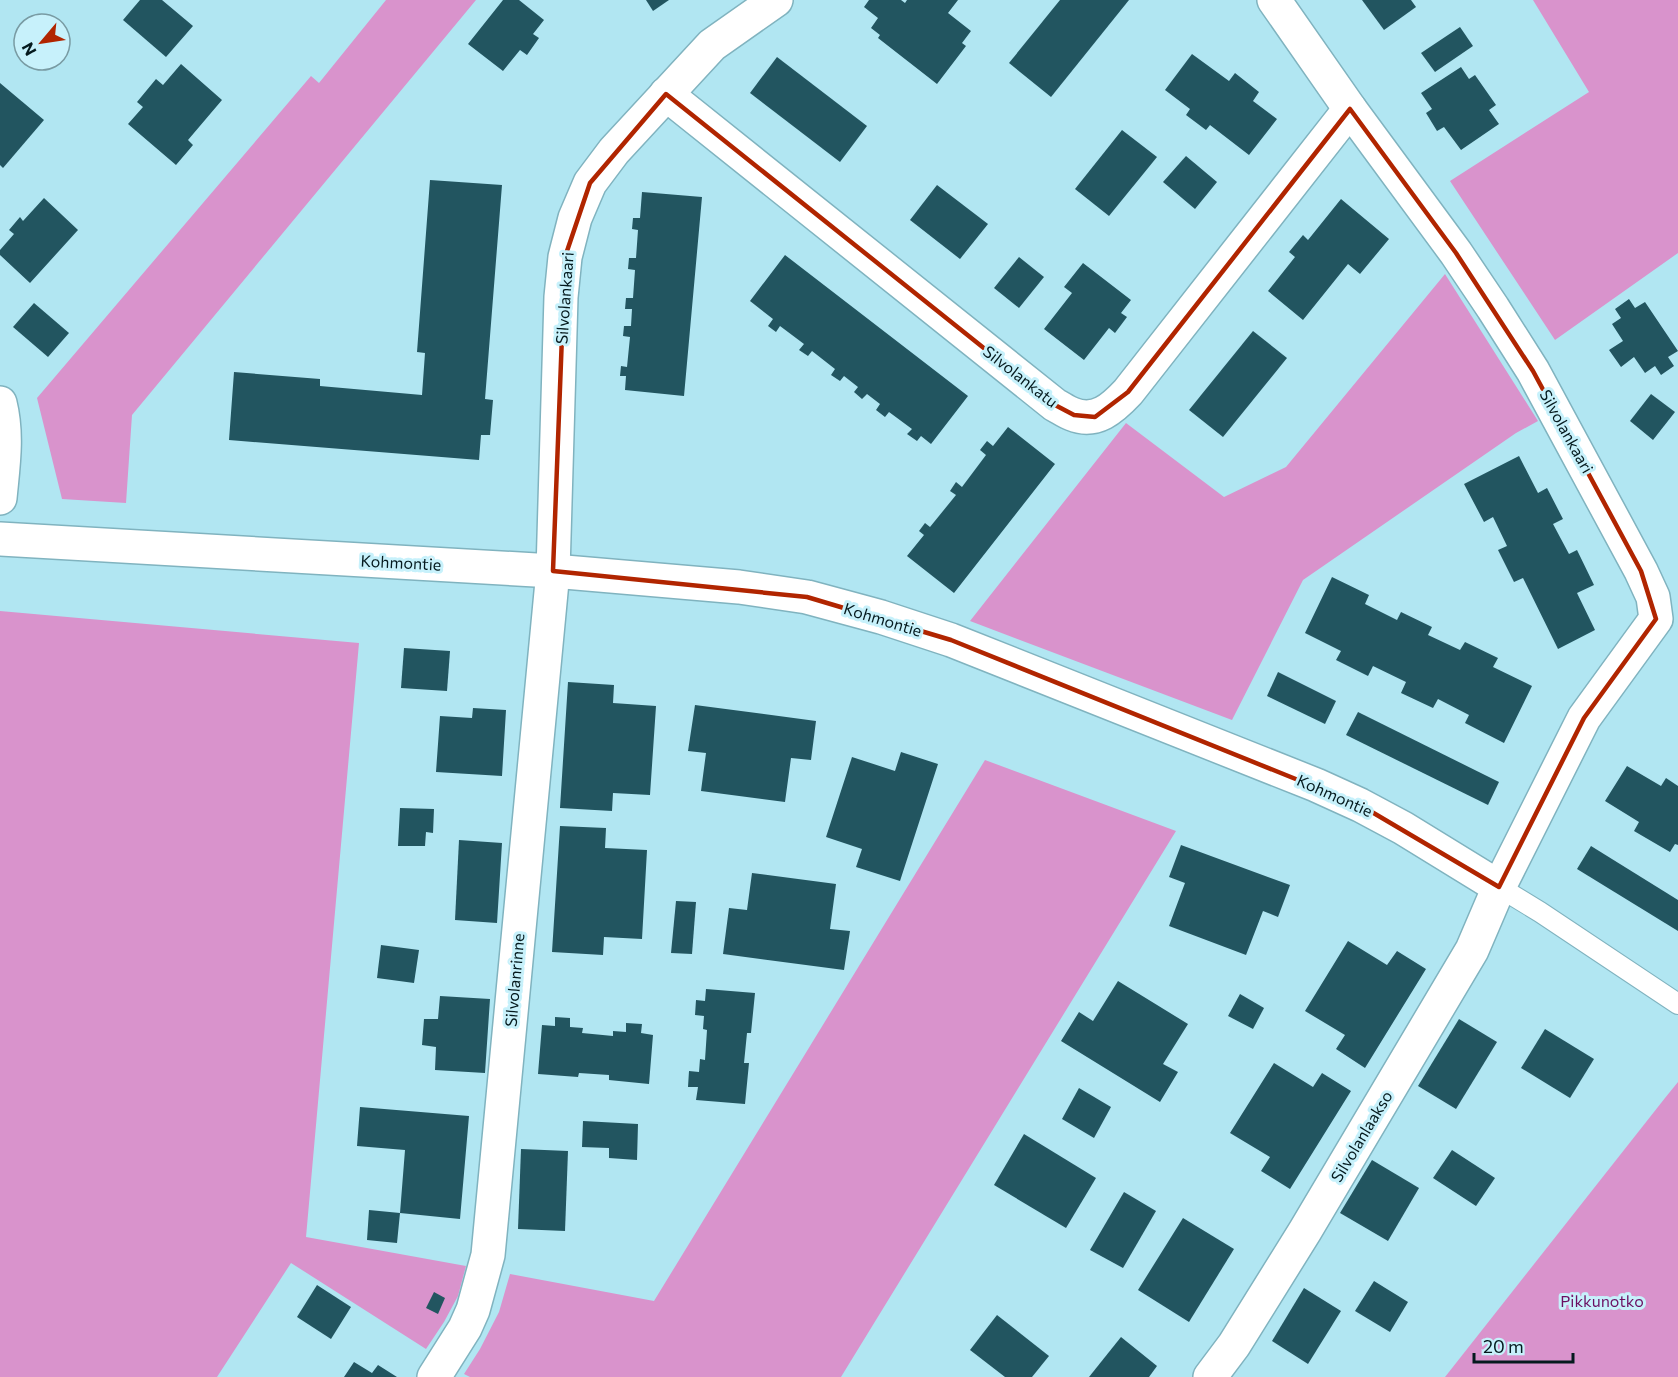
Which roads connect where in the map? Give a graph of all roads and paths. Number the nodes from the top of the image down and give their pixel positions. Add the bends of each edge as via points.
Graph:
1 (776, 0) edge
2 (1275, 0) edge
3 (666, 94) junction
4 (1350, 109) junction
5 (0, 403) edge
6 (0, 498) edge
7 (0, 539) edge
8 (554, 571) junction
9 (1667, 619) edge
10 (1499, 887) junction
11 (1678, 1004) edge
12 (434, 1377) edge
13 (1210, 1377) edge

1 - 3 street, Silvolankaari via 712,45
2 - 4 street, Silvolankaari
3 - 4 street, Silvolankatu via 1055,405 1074,415 1095,417 1114,407 1128,393
3 - 8 street, Silvolankaari via 590,183 575,218 565,257
4 - 9 street, Silvolankaari via 1456,253 1533,370
5 - 6 street via 4,421
7 - 8 street, Kohmontie
8 - 10 street, Kohmontie via 739,586 807,597 951,640 1316,785 1403,828
8 - 12 street, Silvolanrinne via 488,1255 473,1310
9 - 10 street, Silvolankaari via 1584,718
10 - 11 lane, Kohmontie
10 - 13 street, Silvolanlaakso via 1472,950 1305,1231

